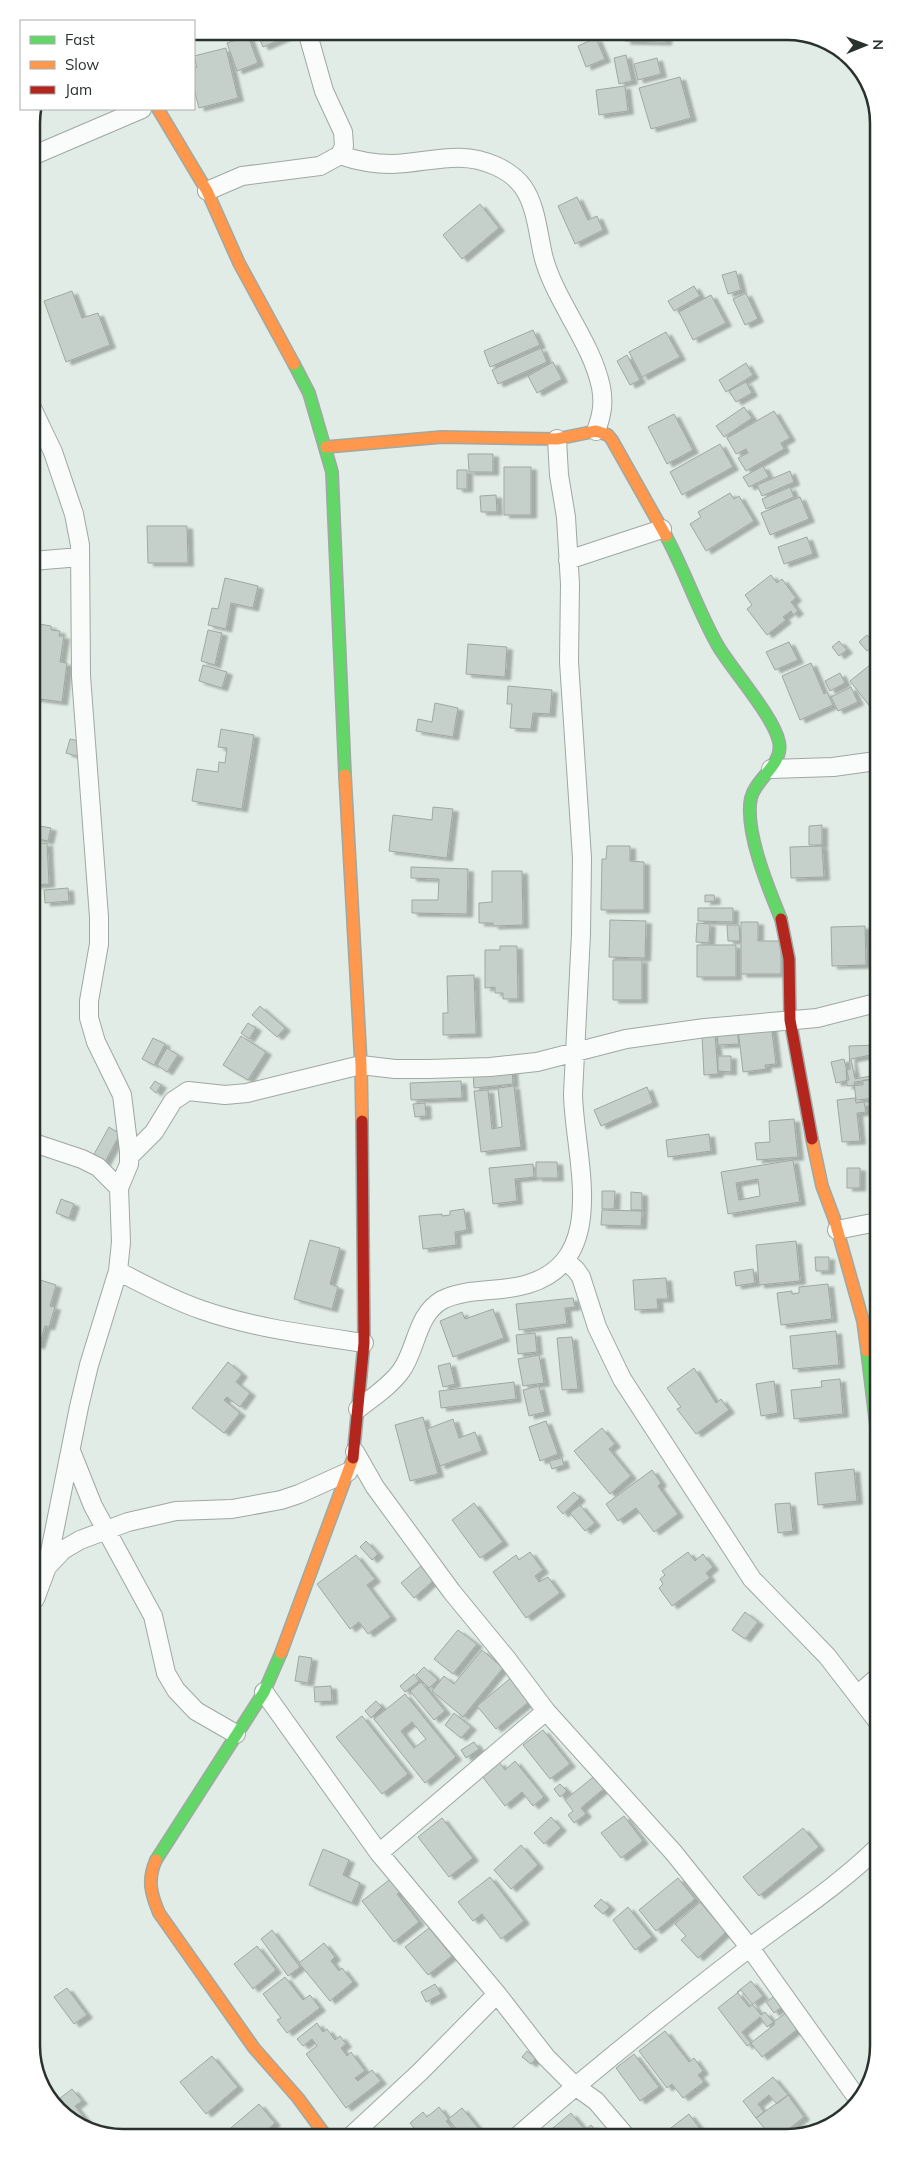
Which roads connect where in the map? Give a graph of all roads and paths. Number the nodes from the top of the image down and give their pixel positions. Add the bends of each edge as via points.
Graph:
1 (310, 40) edge
2 (140, 110) edge
3 (159, 110) edge
4 (40, 153) edge
5 (340, 155) junction
6 (207, 190) junction
7 (40, 426) edge
8 (596, 431) junction
9 (557, 439) junction
10 (326, 447) junction
11 (662, 529) junction
12 (80, 558) junction
13 (40, 560) edge
14 (568, 560) junction
15 (870, 763) edge
16 (771, 769) junction
17 (870, 1005) edge
18 (790, 1020) junction
19 (575, 1054) junction
20 (361, 1065) junction
21 (40, 1145) edge
22 (129, 1157) junction
23 (119, 1188) junction
24 (870, 1223) edge
25 (837, 1230) junction
26 (566, 1261) junction
27 (118, 1271) junction
28 (364, 1343) junction
29 (870, 1378) edge
30 (358, 1409) junction
31 (71, 1450) junction
32 (355, 1452) junction
33 (348, 1472) junction
34 (106, 1530) junction
35 (47, 1567) junction
36 (40, 1586) edge
37 (870, 1684) edge
38 (264, 1692) junction
39 (857, 1695) junction
40 (546, 1712) junction
41 (870, 1712) edge
42 (236, 1734) junction
43 (379, 1854) junction
44 (870, 1854) edge
45 (750, 1948) junction
46 (497, 1994) junction
47 (576, 2086) junction
48 (854, 2094) edge
49 (321, 2129) edge
50 (359, 2129) edge
51 (526, 2129) edge
52 (620, 2129) edge

1 - 5 street via 324,91 343,132 344,146
2 - 4 street
3 - 6 street
5 - 6 street via 320,166 242,176
5 - 8 street via 393,164 465,157 510,173 523,187 550,277 596,370 603,411
6 - 10 street via 239,264 309,394
7 - 12 street via 74,514
8 - 9 street
8 - 11 street via 608,435 618,448
9 - 10 street via 442,437
9 - 14 street
10 - 20 street via 332,472
11 - 14 street
11 - 16 street via 718,644 769,721 779,742 779,756
12 - 13 street
12 - 22 street via 81,676 99,917 99,944 89,1018 96,1042 122,1095
14 - 19 street via 569,662 582,858
15 - 16 street
16 - 18 street via 758,783 750,812 754,847 782,923 788,959
17 - 18 street via 838,1014
18 - 19 street via 626,1039
18 - 25 street via 813,1148
19 - 20 street via 490,1067 395,1069
19 - 26 street via 573,1119 582,1206 579,1230
20 - 22 street via 247,1093 225,1095 188,1091 173,1101 154,1132
20 - 28 street
21 - 23 street via 98,1167
22 - 23 street
23 - 27 street via 121,1242
24 - 25 street
25 - 29 street via 863,1321
26 - 30 street via 540,1281 442,1300 430,1311 415,1336 402,1370
26 - 39 street via 581,1277 602,1340 622,1379 752,1579 827,1656
27 - 28 street via 155,1291 202,1310 307,1334
27 - 31 street via 89,1365
28 - 30 street
30 - 32 street
31 - 34 street
31 - 35 street
32 - 33 street
32 - 40 street via 397,1519
33 - 34 street via 280,1500 232,1509 176,1511
33 - 38 street via 295,1618
34 - 35 street via 64,1550
34 - 42 street via 153,1616 166,1673 176,1690 196,1711
35 - 36 street
37 - 39 street
38 - 42 street
38 - 43 street
39 - 41 street
40 - 43 street
40 - 45 street via 674,1853
42 - 49 street via 155,1862 150,1877 151,1893 159,1913 183,1950 254,2048
43 - 46 street
44 - 45 street via 845,1877
45 - 47 street
45 - 48 street
46 - 47 street via 546,2057
46 - 50 street
47 - 51 street
47 - 52 street via 596,2101

